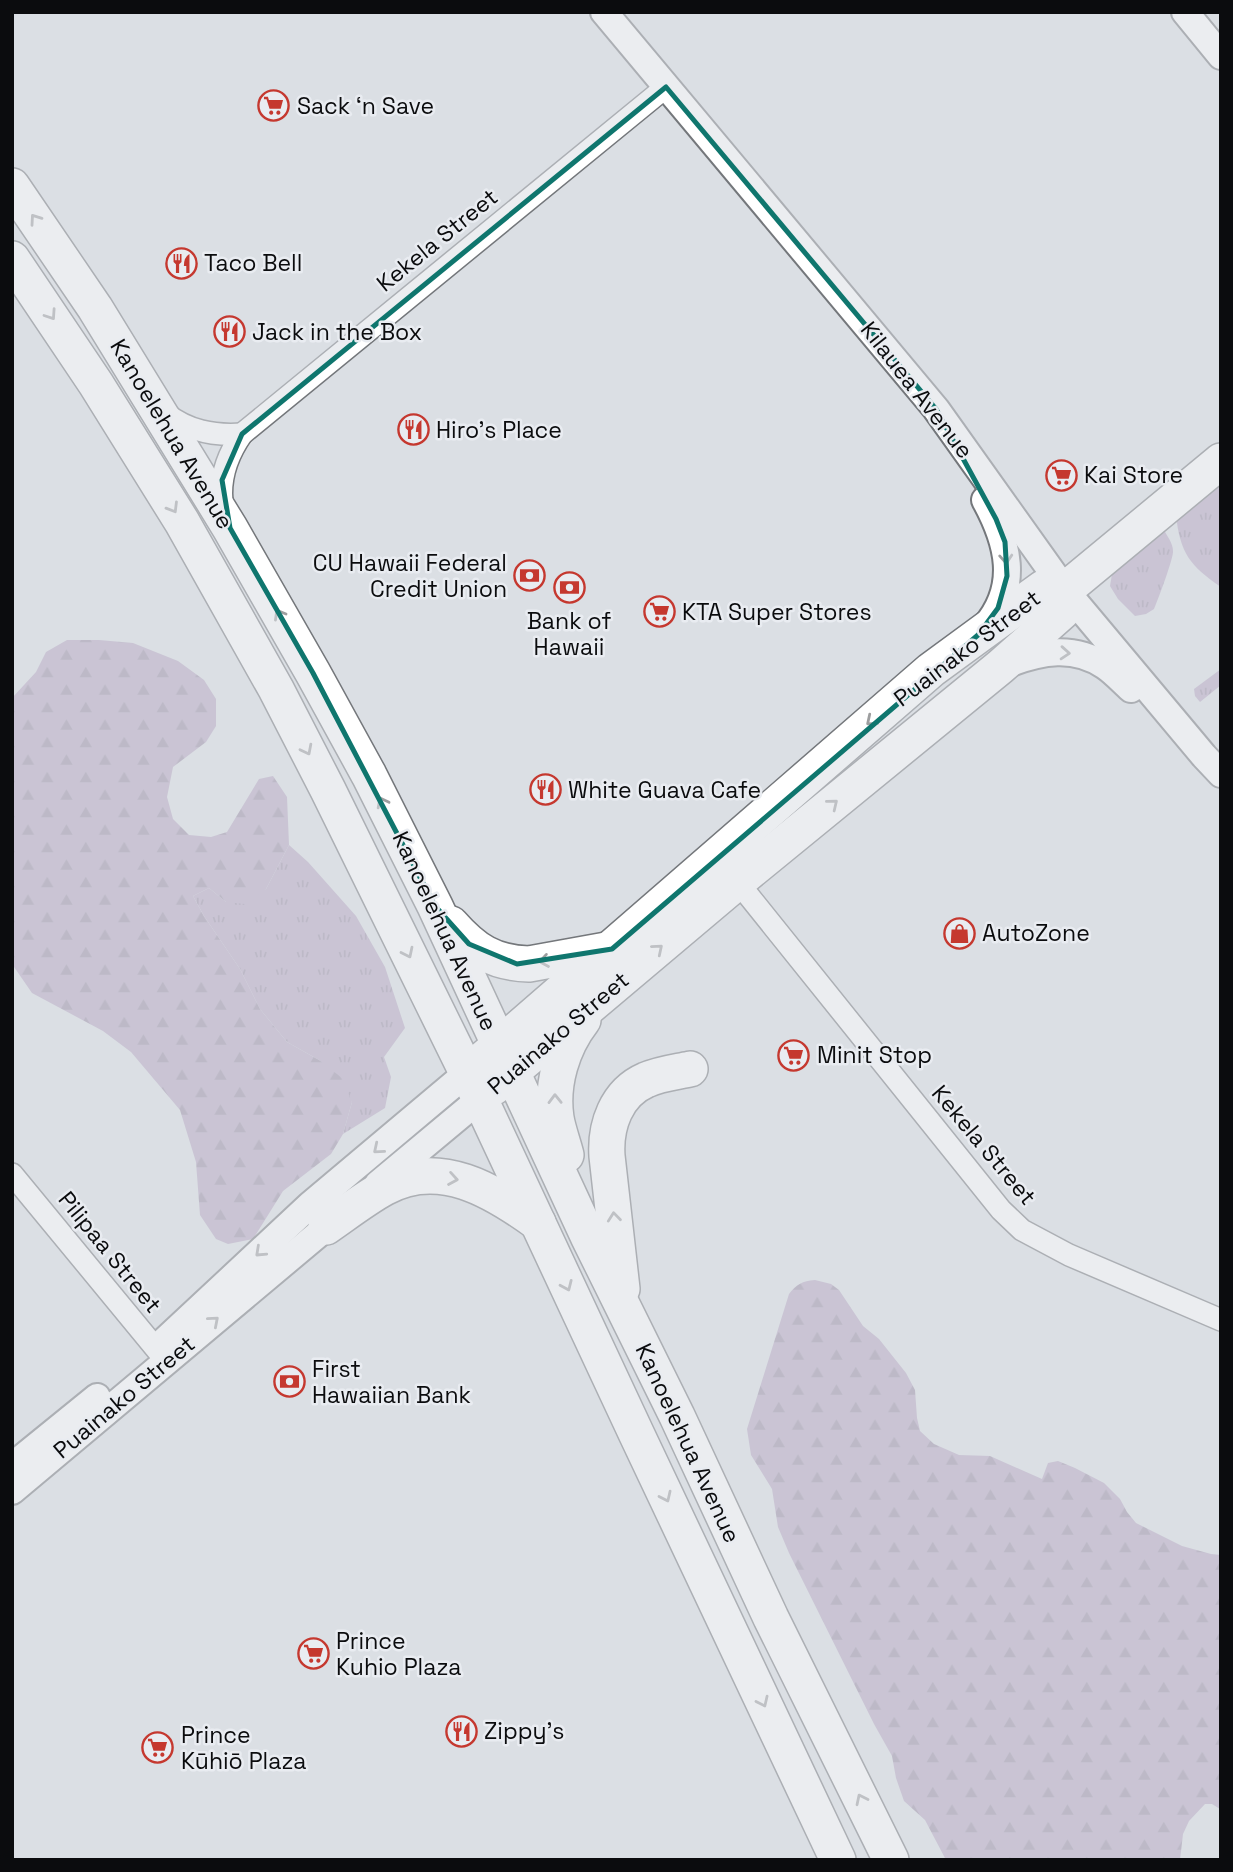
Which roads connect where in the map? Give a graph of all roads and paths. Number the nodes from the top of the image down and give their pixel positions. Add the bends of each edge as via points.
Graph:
1 (604, 12) edge
2 (1185, 12) edge
3 (1221, 56) edge
4 (666, 87) junction
5 (12, 186) edge
6 (12, 259) edge
7 (152, 400) junction
8 (936, 409) junction
9 (242, 434) junction
10 (1221, 461) edge
11 (230, 528) junction
12 (1065, 590) junction
13 (978, 635) junction
14 (1000, 667) junction
15 (1212, 765) edge
16 (727, 870) junction
17 (435, 906) junction
18 (611, 949) junction
19 (605, 993) junction
20 (506, 1059) junction
21 (690, 1069) dead end
22 (474, 1086) junction
23 (12, 1174) edge
24 (539, 1224) junction
25 (326, 1227) junction
26 (588, 1236) junction
27 (625, 1310) junction
28 (1221, 1320) edge
29 (161, 1356) junction
30 (12, 1466) edge
31 (12, 1491) edge
32 (838, 1860) edge
33 (891, 1860) edge

1 - 4 street, Kilauea Avenue
2 - 3 street
4 - 8 street, Kilauea Avenue
4 - 9 street, Kekela Street
7 -> 5 highway, Kanoelehua Avenue
6 -> 22 highway, Kanoelehua Avenue via 136,447 276,689
7 - 9 street via 192,429
7 - 11 highway, Kanoelehua Avenue
8 - 12 street, Kilauea Avenue
8 -> 13 street via 1005,542 1004,592
9 - 11 street, Kekela Street via 222,480 222,504
10 - 12 highway
17 -> 11 highway, Kanoelehua Avenue via 320,684
12 - 13 highway, Puainako Street via 1043,588
12 - 14 highway, Puainako Street via 1062,612
12 - 15 street, Kilauea Avenue
13 -> 16 highway, Puainako Street via 921,679
14 -> 15 street via 1060,651 1095,660
16 -> 14 highway, Puainako Street
16 - 18 highway, Puainako Street
19 -> 16 highway, Puainako Street
16 - 28 street, Kekela Street via 1001,1210 1022,1230
18 -> 17 highway via 529,964 507,962 469,944
17 - 20 highway, Kanoelehua Avenue
18 - 20 highway, Puainako Street
19 - 20 highway, Puainako Street
26 -> 19 highway via 556,1118 555,1086 563,1055 578,1027
20 - 22 highway, Puainako Street
20 - 26 highway, Kanoelehua Avenue
27 -> 21 highway via 607,1156 610,1123 626,1094 644,1080
22 - 24 highway, Kanoelehua Avenue
22 - 25 street, Puainako Street
22 -> 29 street, Puainako Street via 310,1205
23 - 29 street, Pilipaa Street
25 -> 24 highway via 386,1187 430,1176 475,1184
24 -> 32 highway, Kanoelehua Avenue
29 -> 25 street, Puainako Street
26 - 27 highway, Kanoelehua Avenue
33 -> 27 highway, Kanoelehua Avenue
29 - 30 street, Puainako Street
29 - 31 street, Puainako Street

